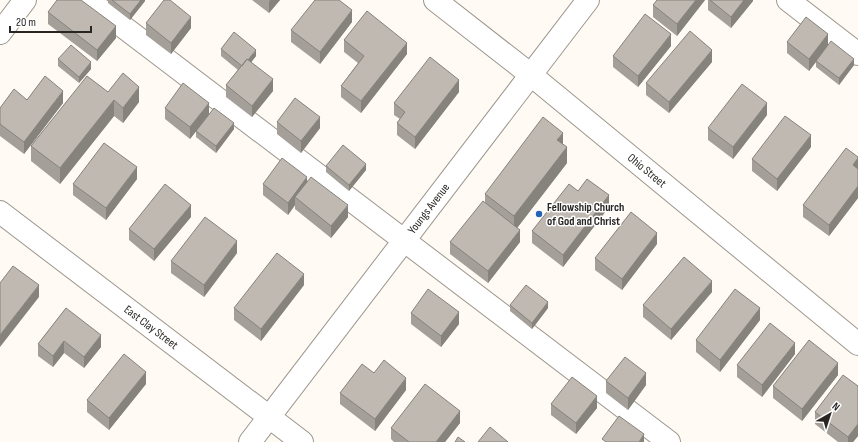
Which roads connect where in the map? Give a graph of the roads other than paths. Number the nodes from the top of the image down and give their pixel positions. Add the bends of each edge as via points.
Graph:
1 (25, 0) edge
2 (88, 0) edge
3 (434, 0) edge
4 (588, 0) edge
5 (788, 0) edge
6 (0, 33) edge
7 (858, 54) edge
8 (531, 75) junction
9 (0, 212) edge
10 (404, 240) junction
11 (858, 344) edge
12 (269, 416) junction
13 (250, 442) edge
14 (302, 442) edge
15 (669, 442) edge

1 - 6 street
2 - 10 street
3 - 8 street, Ohio Street
4 - 8 street, Youngs Avenue
5 - 7 street
8 - 10 street, Youngs Avenue
8 - 11 street, Ohio Street
9 - 12 street, East Clay Street
10 - 12 street, Youngs Avenue
10 - 15 street
12 - 13 street, Youngs Avenue
12 - 14 street, East Clay Street

